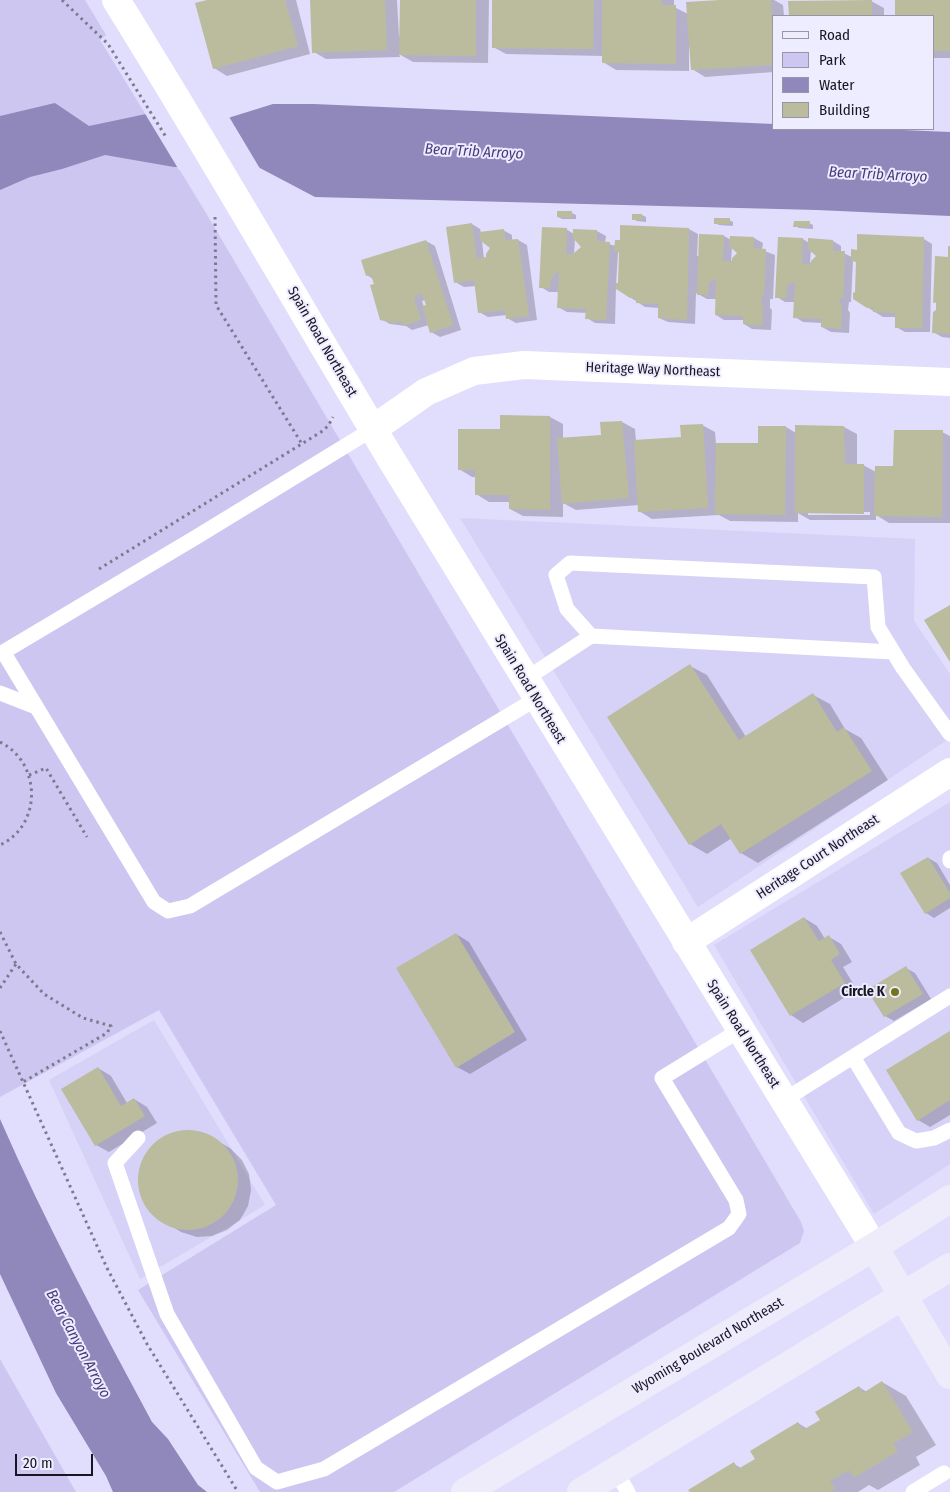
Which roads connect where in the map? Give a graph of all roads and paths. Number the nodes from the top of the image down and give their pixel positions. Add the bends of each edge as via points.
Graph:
1 (62, 0) edge
2 (116, 0) edge
3 (171, 145) dead end
4 (212, 213) dead end
5 (215, 217) junction
6 (220, 225) dead end
7 (950, 382) edge
8 (331, 413) dead end
9 (373, 429) junction
10 (302, 444) junction
11 (92, 572) dead end
12 (591, 636) junction
13 (893, 652) junction
14 (2, 654) edge
15 (530, 690) junction
16 (0, 693) edge
17 (36, 707) junction
18 (950, 734) edge
19 (0, 742) edge
20 (950, 772) edge
21 (29, 775) junction
22 (87, 837) dead end
23 (0, 845) edge
24 (0, 932) edge
25 (686, 942) junction
26 (16, 964) junction
27 (0, 988) edge
28 (950, 996) edge
29 (740, 1030) junction
30 (0, 1031) edge
31 (853, 1057) junction
32 (23, 1082) junction
33 (784, 1100) junction
34 (950, 1130) edge
35 (138, 1138) dead end
36 (950, 1198) edge
37 (874, 1247) junction
38 (950, 1267) edge
39 (903, 1296) junction
40 (950, 1374) edge
41 (944, 1473) dead end
42 (622, 1482) edge
43 (238, 1492) edge
44 (465, 1492) edge
45 (581, 1492) edge
46 (913, 1492) edge

1 - 3 path via 103,38
2 - 9 street, Spain Road Northeast
4 - 5 path
5 - 6 path
5 - 10 path via 216,305
7 - 9 street, Heritage Way Northeast via 524,365 474,371 426,392
8 - 10 path via 333,418 328,426
9 - 14 lane
9 - 15 street, Spain Road Northeast
10 - 11 path
12 - 13 lane
12 - 13 lane via 567,609 556,575 570,563 874,577 878,626
12 - 15 lane
13 - 18 lane
14 - 17 lane
15 - 17 lane via 190,906 168,911 154,902
15 - 25 street, Spain Road Northeast
16 - 17 lane
19 - 21 path via 14,752
20 - 25 street, Heritage Court Northeast
21 - 22 path via 46,768
21 - 23 path via 32,791 29,813 14,836
24 - 26 path
25 - 29 street, Spain Road Northeast
26 - 27 path
26 - 32 path via 44,994 83,1018 110,1026 107,1034
28 - 31 lane
29 - 33 street, Spain Road Northeast
29 - 35 lane via 662,1078 736,1200 738,1214 729,1228 324,1469 277,1482 256,1468 167,1314 114,1163
30 - 32 path
31 - 33 lane
31 - 34 lane via 899,1132 916,1140 934,1138
32 - 43 path via 107,1268 147,1344
33 - 37 street, Spain Road Northeast
36 - 37 main road, Wyoming Boulevard Northeast
37 - 39 main road, Spain Road Northeast
37 - 44 main road, Wyoming Boulevard Northeast
38 - 39 main road
39 - 40 main road, Spain Road Northeast
39 - 42 main road
41 - 46 lane
42 - 45 main road

